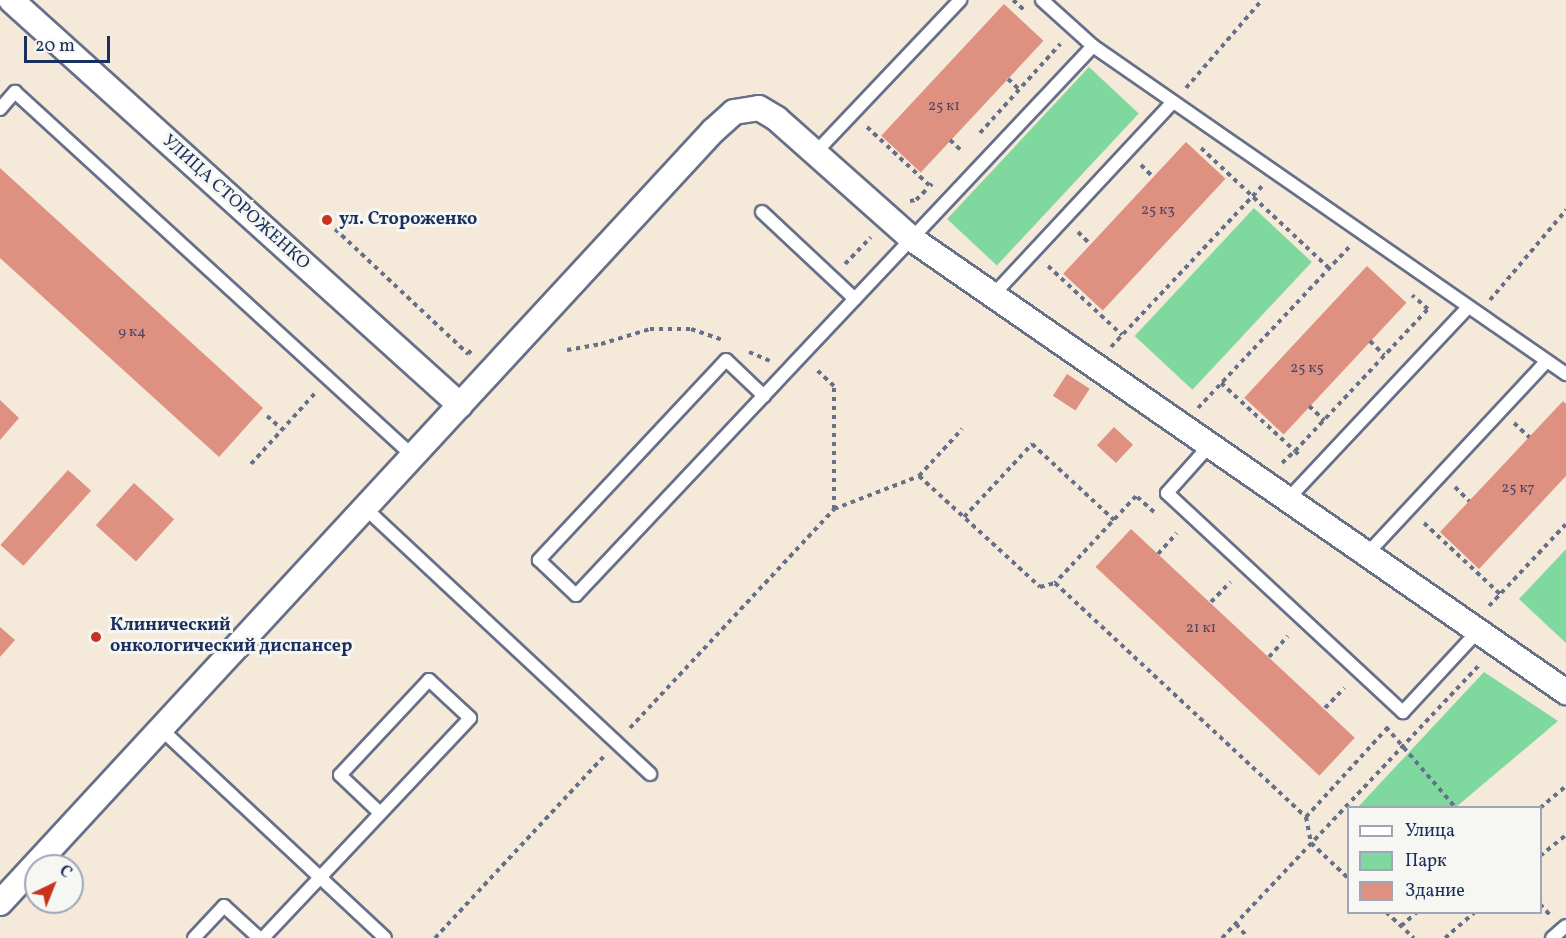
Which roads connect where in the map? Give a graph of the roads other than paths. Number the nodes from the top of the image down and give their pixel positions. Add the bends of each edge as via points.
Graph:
1 (11, 0) edge
2 (960, 0) edge
3 (1042, 0) edge
4 (1093, 46) junction
5 (1173, 102) junction
6 (0, 109) edge
7 (815, 153) junction
8 (762, 212) dead end
9 (912, 239) junction
10 (993, 295) junction
11 (855, 299) junction
12 (1473, 311) junction
13 (1547, 361) junction
14 (1566, 374) edge
15 (764, 396) junction
16 (460, 405) junction
17 (1209, 446) junction
18 (413, 456) junction
19 (1287, 500) junction
20 (365, 508) junction
21 (1366, 555) junction
22 (1473, 629) junction
23 (1566, 692) edge
24 (161, 729) junction
25 (650, 774) dead end
26 (380, 813) junction
27 (320, 878) junction
28 (0, 903) edge
29 (1566, 926) edge
30 (194, 938) edge
31 (261, 938) edge
32 (384, 938) edge
33 (1552, 938) edge

1 - 16 street, УЛИЦА СТОРОЖЕНКО
2 - 7 lane
3 - 4 lane
4 - 5 lane
4 - 9 lane
5 - 10 lane
5 - 12 lane
6 - 18 lane via 15,92
7 - 9 street
7 - 16 street via 759,108 734,112
8 - 11 lane
9 - 10 street
9 - 11 lane
10 - 17 street
11 - 15 lane
12 - 13 lane
12 - 19 lane
13 - 14 lane
13 - 21 lane
15 - 15 lane via 726,360 539,560 576,596
16 - 18 street
17 - 19 street
17 - 22 lane via 1167,493 1402,712
18 - 20 street
19 - 21 street
20 - 24 street
20 - 25 lane
21 - 22 street
22 - 23 street
24 - 27 lane
24 - 28 street
26 - 26 lane via 340,775 429,680 470,718
26 - 27 lane
27 - 31 lane
27 - 32 lane
29 - 33 lane
30 - 31 lane via 224,906

